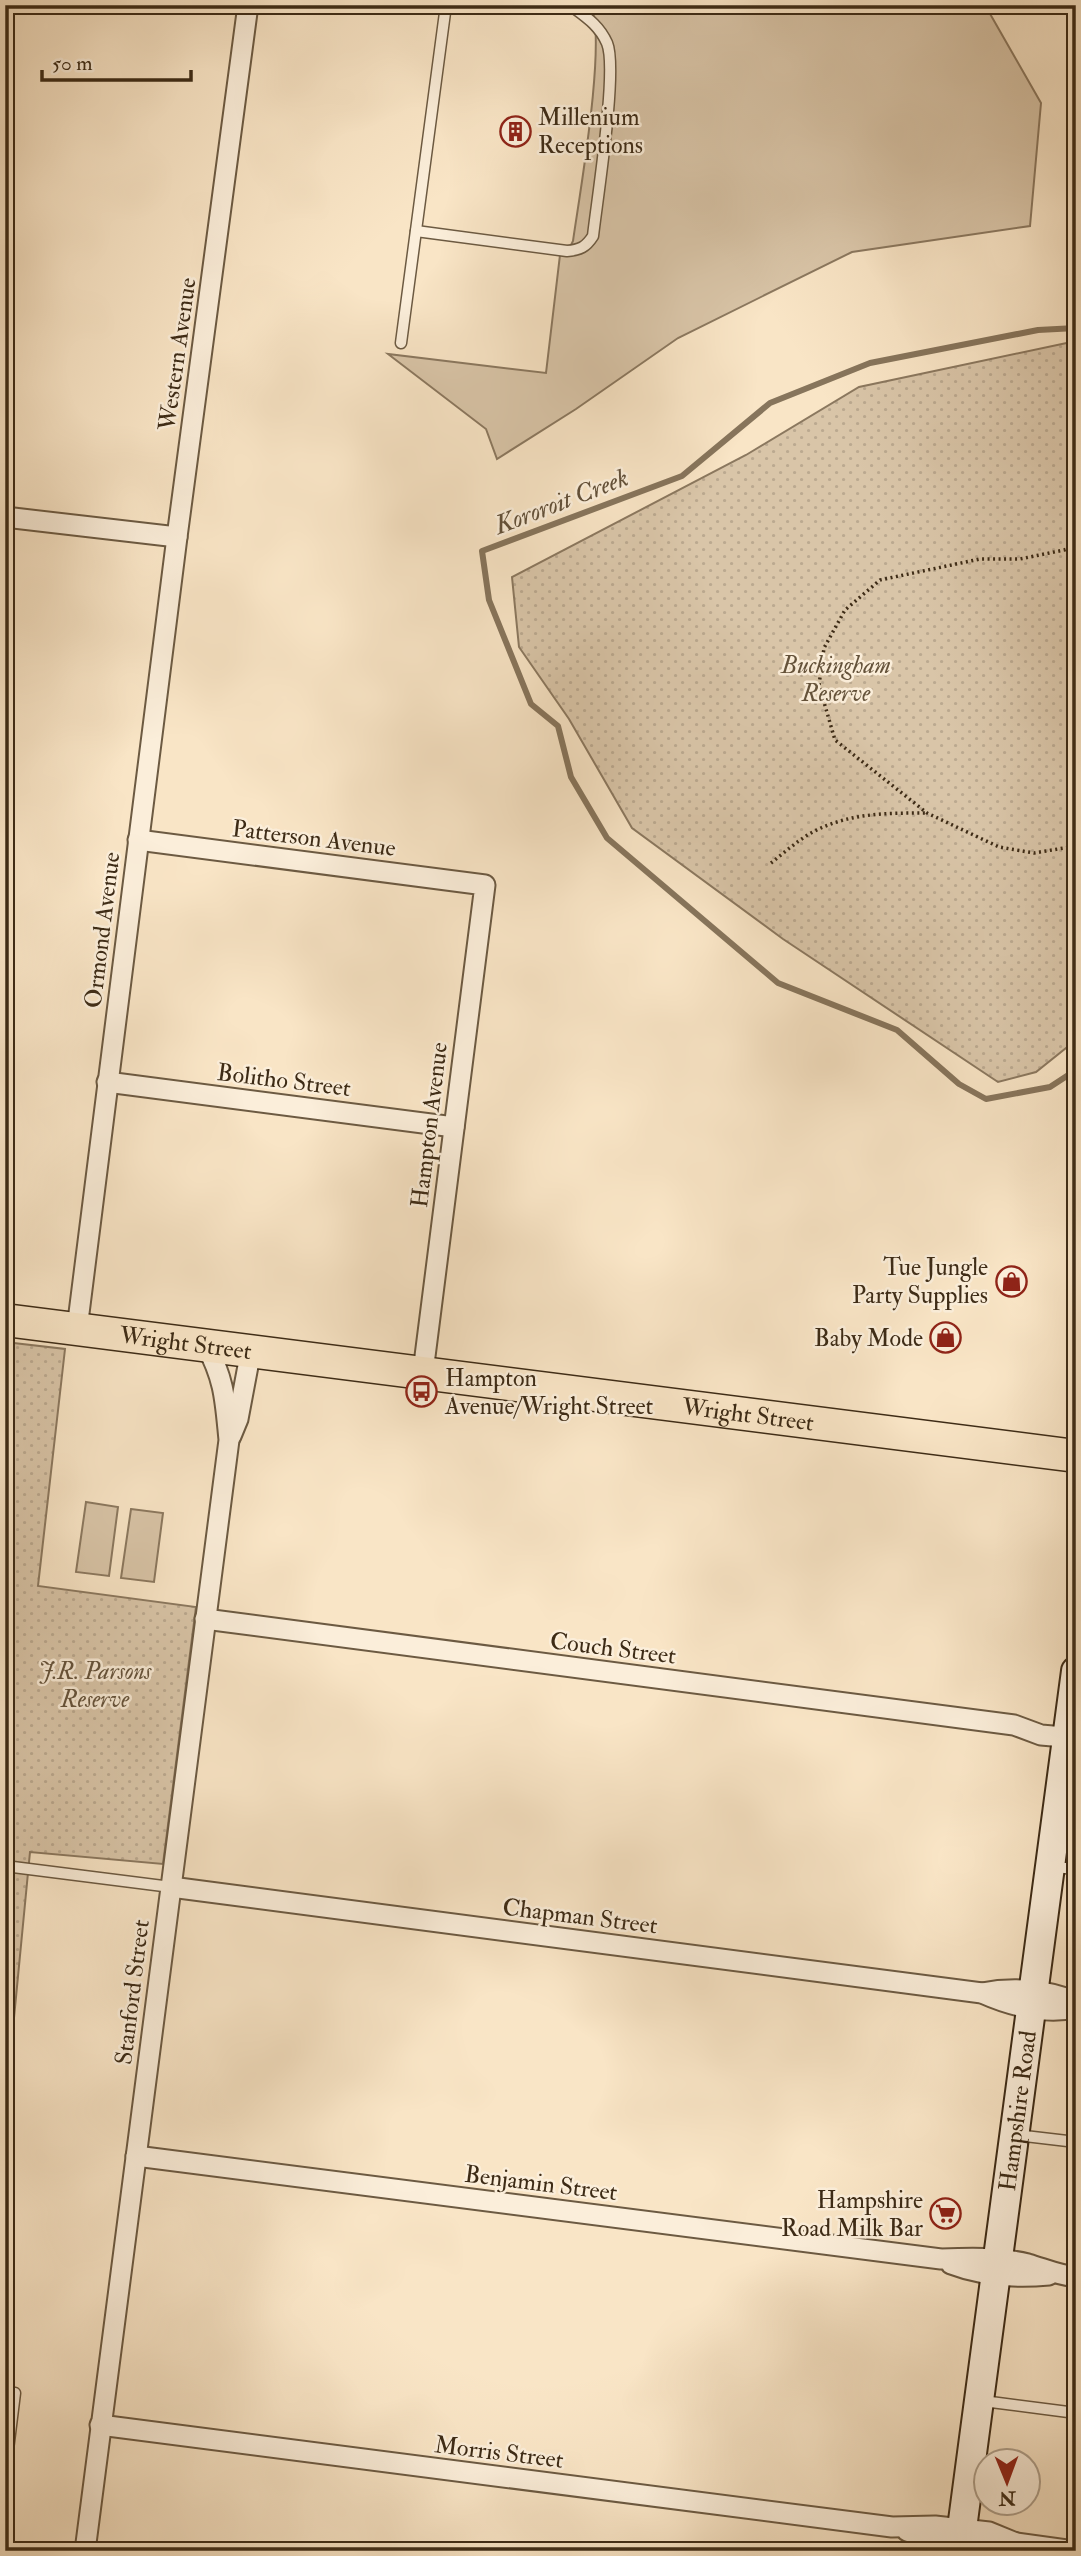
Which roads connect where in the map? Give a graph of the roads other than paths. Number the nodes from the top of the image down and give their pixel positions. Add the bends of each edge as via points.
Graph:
1 (248, 5) edge
2 (446, 5) edge
3 (570, 5) edge
4 (416, 231) junction
5 (401, 343) dead end
6 (5, 517) edge
7 (177, 537) junction
8 (138, 840) junction
9 (485, 885) joint
10 (107, 1082) junction
11 (454, 1126) junction
12 (5, 1320) edge
13 (77, 1329) junction
14 (206, 1345) junction
15 (251, 1350) junction
16 (423, 1372) junction
17 (229, 1440) junction
18 (1076, 1455) edge
19 (205, 1619) junction
20 (1076, 1671) edge
21 (1072, 1732) edge
22 (5, 1866) edge
23 (1063, 1868) edge
24 (171, 1887) junction
25 (1033, 1999) junction
26 (1076, 2002) edge
27 (1076, 2008) edge
28 (1015, 2135) junction
29 (1076, 2142) edge
30 (136, 2155) junction
31 (998, 2267) junction
32 (1076, 2277) edge
33 (5, 2392) edge
34 (981, 2401) junction
35 (1076, 2413) edge
36 (100, 2425) junction
37 (5, 2474) edge
38 (961, 2541) edge
39 (85, 2551) edge
40 (1074, 2551) edge

1 - 7 street, Western Avenue
2 - 4 lane
3 - 4 lane via 597,25 608,46 610,82 593,236 587,245 567,251
4 - 5 lane
6 - 7 street
7 - 8 street, Ormond Avenue
8 - 9 street, Patterson Avenue
8 - 10 street, Ormond Avenue
9 - 11 street, Hampton Avenue
10 - 11 street, Bolitho Street
10 - 13 street, Ormond Avenue
11 - 16 street, Hampton Avenue
12 - 13 main road, Wright Street
13 - 14 main road, Wright Street
14 - 15 main road, Wright Street
14 - 17 street, Stanford Street via 219,1369
15 - 16 main road, Wright Street
15 - 17 street, Stanford Street via 238,1419
16 - 18 main road, Wright Street
17 - 19 street, Stanford Street
19 - 21 street, Couch Street via 1014,1725 1041,1735
19 - 24 street, Stanford Street
20 - 21 street, Hampshire Road
21 - 23 street, Hampshire Road
22 - 24 lane
23 - 25 street, Hampshire Road
24 - 25 street, Chapman Street via 982,1993 1005,2003
24 - 30 street, Stanford Street
25 - 26 street, Chapman Street via 1061,1995
25 - 27 street, Chapman Street via 1059,2011
25 - 28 street, Hampshire Road
28 - 29 lane
28 - 31 street, Hampshire Road
30 - 31 street, Benjamin Street via 940,2259 970,2271
30 - 36 street, Stanford Street
31 - 32 street, Benjamin Street via 1025,2277
31 - 34 street, Hampshire Road
33 - 37 lane via 15,2393
34 - 35 lane
34 - 38 street, Hampshire Road
36 - 38 street, Morris Street via 892,2527
36 - 39 street, Stanford Street
38 - 40 street, Morris Street via 989,2532 1016,2543

